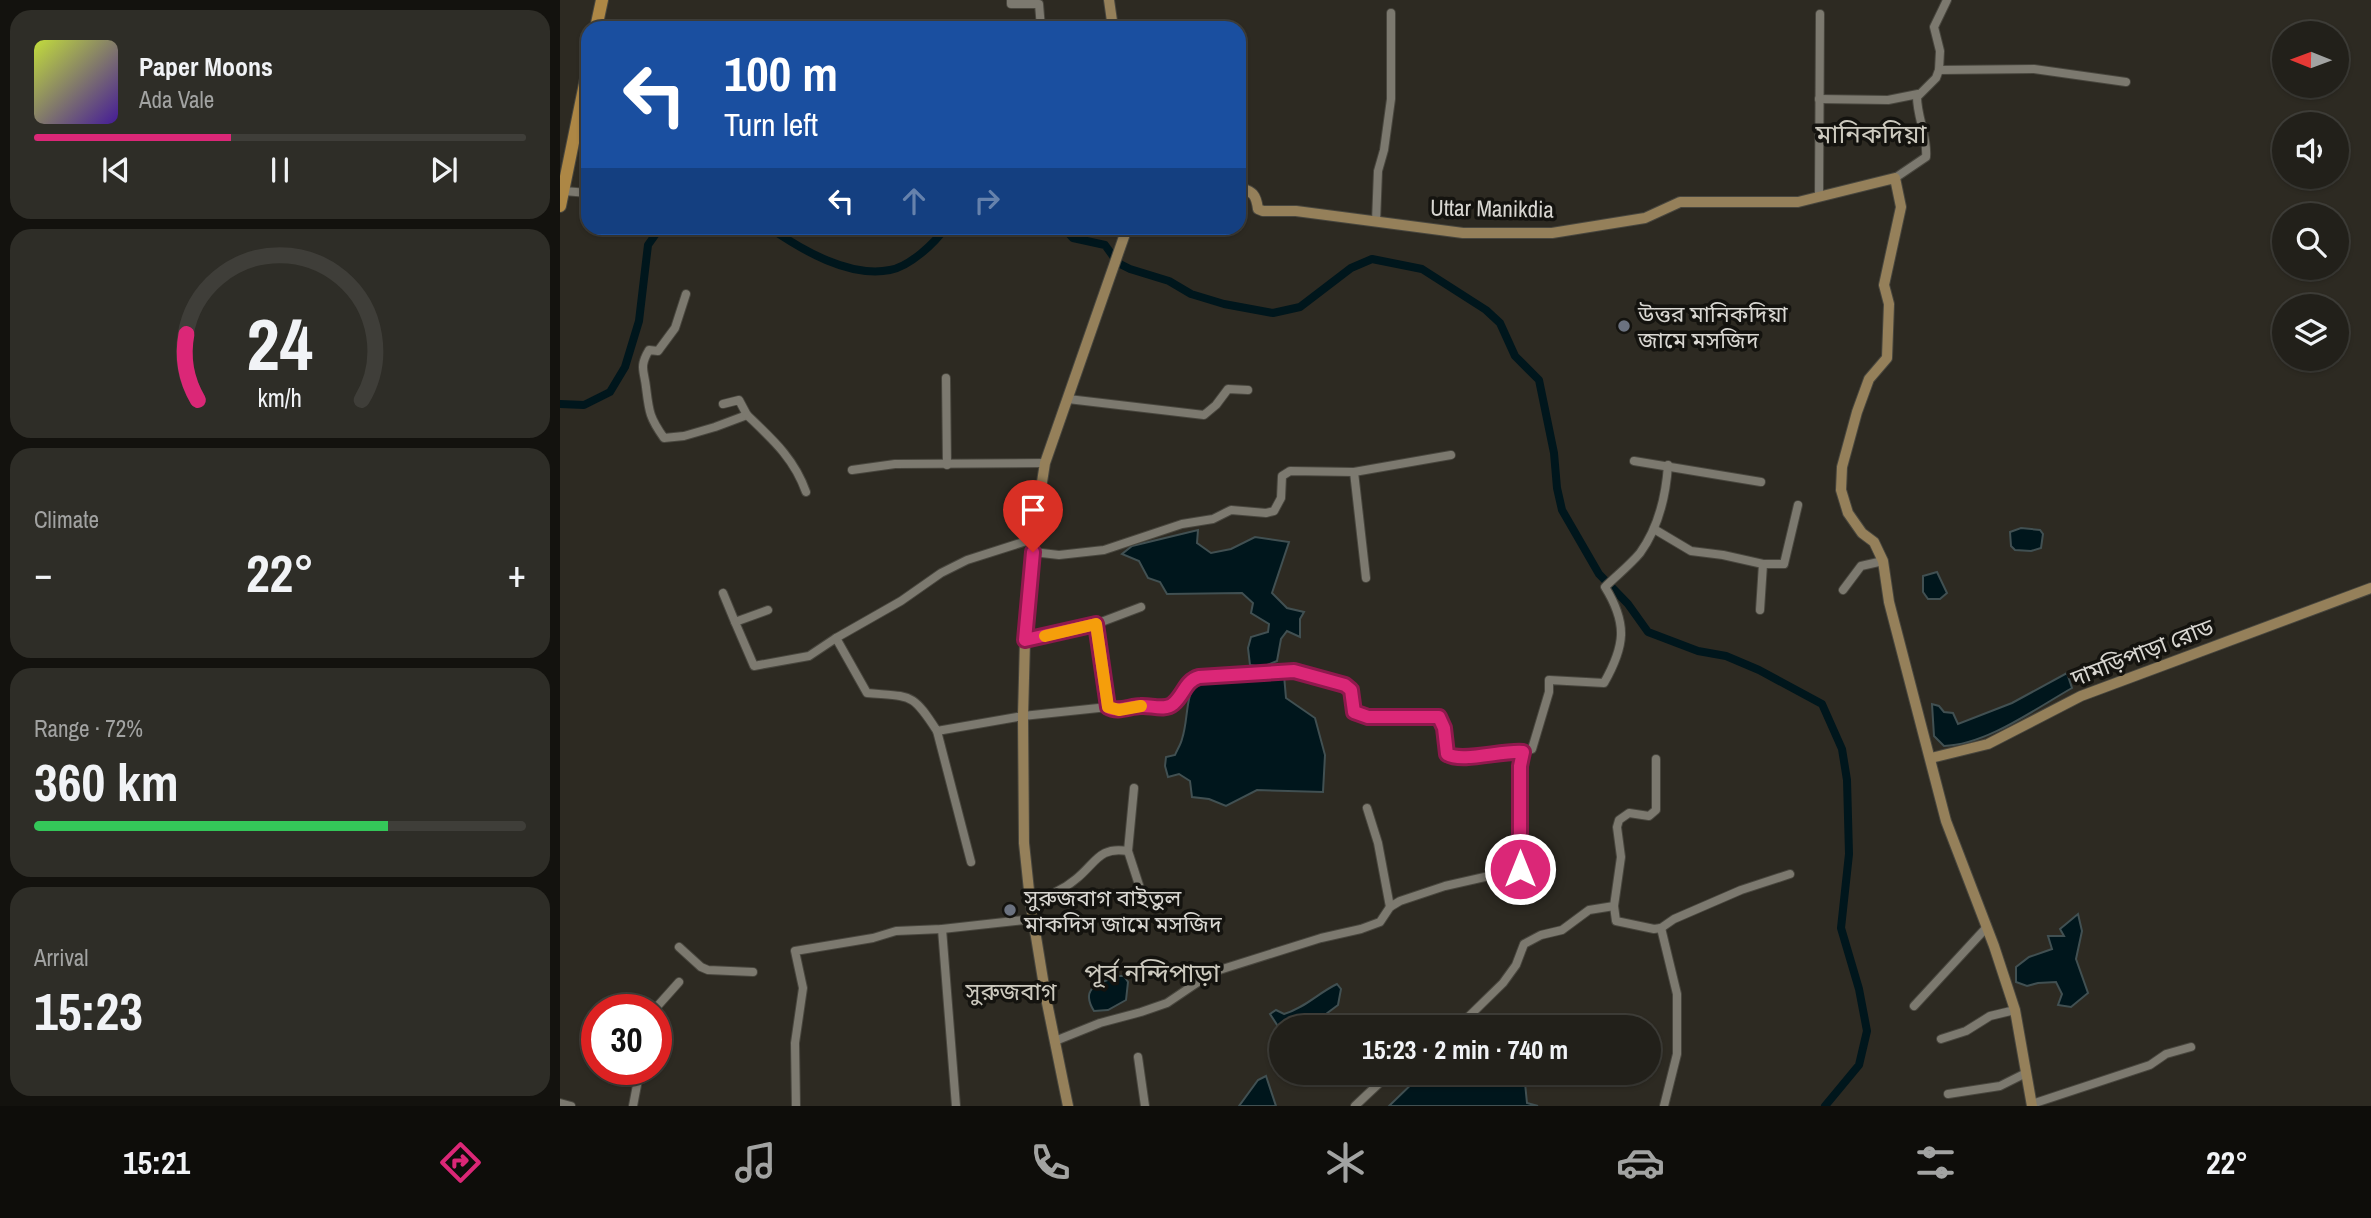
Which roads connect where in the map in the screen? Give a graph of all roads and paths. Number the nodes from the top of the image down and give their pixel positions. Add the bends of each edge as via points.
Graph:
1 (602, 0) edge
2 (1011, 0) edge
3 (1109, 0) edge
4 (1947, 0) edge
5 (1391, 13) dead end
6 (1820, 14) dead end
7 (598, 21) edge
8 (1040, 21) edge
9 (1112, 21) edge
10 (1939, 70) junction
11 (2126, 82) dead end
12 (1919, 94) junction
13 (1819, 99) junction
14 (581, 105) edge
15 (1895, 178) junction
16 (1246, 190) edge
17 (564, 191) junction
18 (581, 192) edge
19 (1819, 196) junction
20 (560, 206) edge
21 (1376, 222) junction
22 (1125, 235) edge
23 (686, 294) dead end
24 (946, 378) dead end
25 (1248, 390) dead end
26 (1068, 399) junction
27 (723, 404) dead end
28 (747, 415) junction
29 (1451, 455) dead end
30 (1634, 461) dead end
31 (1045, 463) junction
32 (947, 464) junction
33 (1668, 465) junction
34 (852, 470) dead end
35 (1354, 472) junction
36 (1761, 482) dead end
37 (806, 492) dead end
38 (1798, 505) dead end
39 (1654, 529) junction
40 (1033, 539) junction
41 (1033, 552) junction
42 (1883, 561) junction
43 (1763, 564) junction
44 (1366, 578) dead end
45 (2371, 588) edge
46 (1843, 590) dead end
47 (723, 593) dead end
48 (1141, 607) dead end
49 (1760, 610) dead end
50 (768, 611) dead end
51 (735, 622) junction
52 (1096, 624) junction
53 (836, 638) junction
54 (1025, 640) junction
55 (1108, 707) junction
56 (1023, 716) junction
57 (937, 731) junction
58 (1523, 752) junction
59 (1931, 758) junction
60 (1656, 759) dead end
61 (1134, 788) dead end
62 (1367, 808) dead end
63 (1128, 851) junction
64 (971, 862) dead end
65 (1790, 874) dead end
66 (1139, 888) dead end
67 (1031, 900) junction
68 (1614, 906) junction
69 (1390, 907) junction
70 (1033, 919) junction
71 (1661, 928) junction
72 (1986, 928) junction
73 (942, 929) junction
74 (679, 947) dead end
75 (753, 972) dead end
76 (679, 982) dead end
77 (668, 994) edge
78 (1914, 1006) dead end
79 (2015, 1010) junction
80 (1470, 1015) edge
81 (1941, 1039) dead end
82 (1055, 1041) junction
83 (2191, 1047) dead end
84 (1139, 1057) dead end
85 (2026, 1073) junction
86 (637, 1085) edge
87 (1377, 1085) edge
88 (1948, 1094) dead end
89 (560, 1103) edge
90 (2032, 1105) edge
91 (571, 1106) edge
92 (633, 1106) edge
93 (796, 1106) edge
94 (956, 1106) edge
95 (1068, 1106) edge
96 (1145, 1106) edge
97 (1355, 1106) edge
98 (1664, 1106) edge

1 - 7 main road
2 - 8 street via 1011,4 1039,4
3 - 9 main road
4 - 10 street via 1934,27
5 - 21 street via 1391,99 1378,171
6 - 13 street
10 - 11 street via 2034,69
10 - 12 street
12 - 13 street via 1888,100
12 - 15 street via 1927,155
13 - 19 street
14 - 17 main road
15 - 19 main road, Uttar Manikdia
15 - 42 main road via 1901,207 1884,285 1889,304 1887,358 1865,390 1842,467 1841,490 1848,513 1861,533 1874,542
16 - 21 main road, Uttar Manikdia via 1256,196 1258,209 1263,211
17 - 18 street
17 - 20 main road
19 - 21 main road, Uttar Manikdia via 1787,202 1680,202 1645,218 1552,233 1463,233
22 - 26 main road
23 - 28 street via 675,328 657,351 649,350 644,359 641,373 651,418 664,438
24 - 32 street
25 - 26 street via 1228,389 1204,415
26 - 31 main road
27 - 28 street via 739,400
28 - 37 street via 775,440 800,475
29 - 35 street
30 - 33 street
31 - 32 street
31 - 40 main road
32 - 34 street
33 - 36 street
33 - 39 street
35 - 41 street via 1285,472 1274,512 1231,510 1104,550 1059,555
35 - 44 street
38 - 43 street via 1784,564
39 - 43 street via 1691,551
39 - 58 street via 1639,554 1605,587 1623,637 1604,683 1549,680 1532,749
40 - 41 main road
40 - 53 street via 941,573
41 - 54 main road
42 - 46 street via 1861,566
42 - 59 main road via 1889,602
43 - 49 street
45 - 59 main road, দামড়িপাড়া রোড via 2081,696 1988,744
47 - 51 street
48 - 52 street
50 - 51 street
51 - 53 street via 754,666 809,656
52 - 54 street
52 - 55 street
53 - 57 street via 867,693 911,698
54 - 56 main road
55 - 56 street
55 - 58 street via 1168,707 1199,677 1294,671 1345,685 1351,690 1354,712 1360,715 1439,717 1447,754 1452,757
56 - 57 street
56 - 67 main road via 1024,843
57 - 64 street
58 - 69 street via 1520,869 1445,886
59 - 72 main road via 1946,821
60 - 68 street via 1656,810 1649,816 1629,813 1619,820 1621,857
61 - 63 street
62 - 69 street
63 - 66 street
63 - 67 street via 1108,851 1076,879
65 - 71 street
67 - 70 main road
68 - 71 street via 1616,921
68 - 80 street via 1589,910 1562,930 1524,944 1503,983
69 - 82 street via 1380,922 1213,972 1167,1003
70 - 73 street
70 - 82 main road
71 - 98 street via 1678,994 1677,1054
72 - 78 street
72 - 79 main road
73 - 93 street via 896,931 796,951 803,988 795,1043
73 - 94 street
74 - 75 street via 701,967
76 - 77 street
79 - 81 street via 1990,1016
79 - 85 main road
82 - 95 main road
83 - 90 street
84 - 96 street
85 - 88 street via 2000,1086
85 - 90 main road
86 - 92 street
87 - 97 street
89 - 91 street

